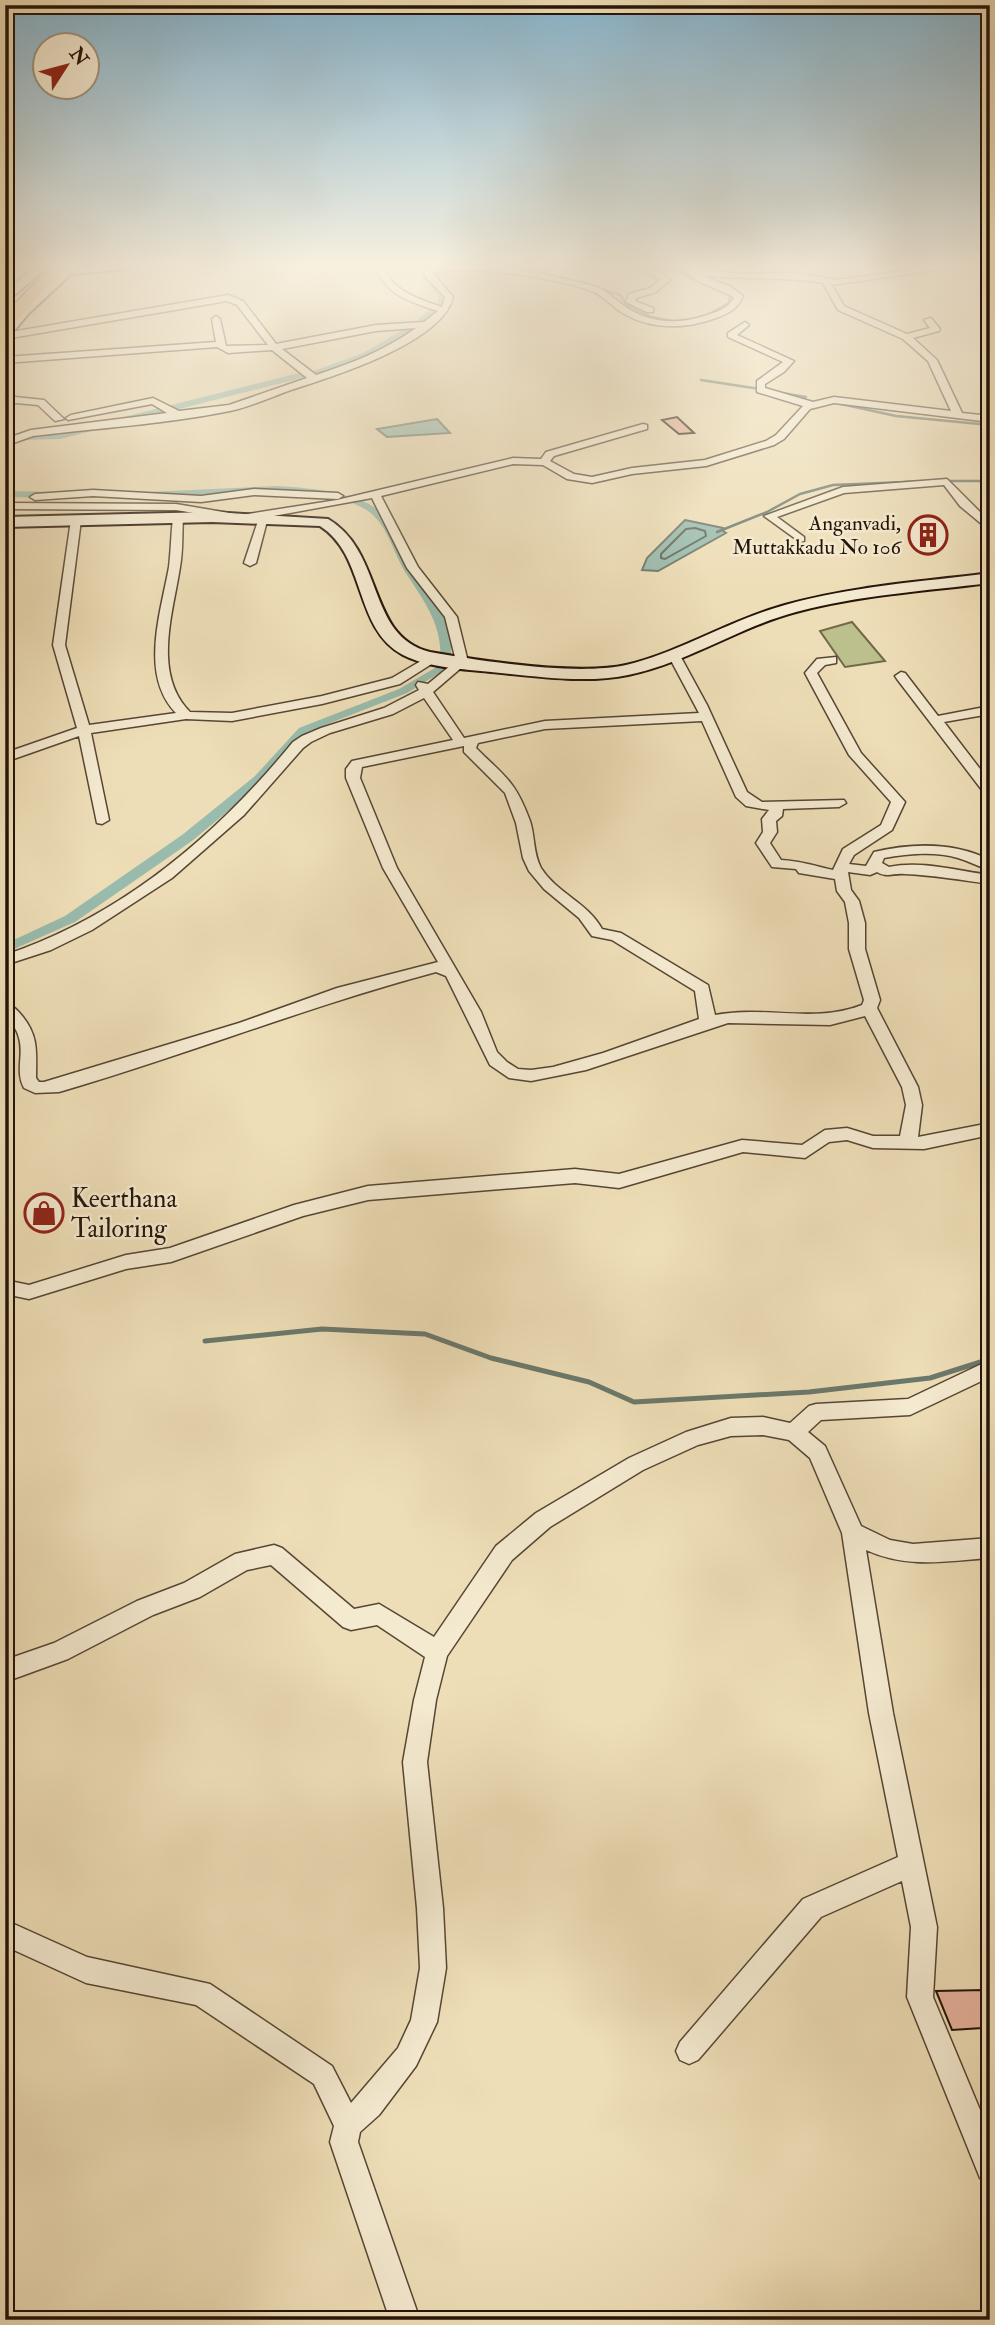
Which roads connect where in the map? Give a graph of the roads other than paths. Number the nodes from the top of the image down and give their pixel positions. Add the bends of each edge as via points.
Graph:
1 (307, 374) edge
2 (326, 374) edge
3 (775, 374) edge
4 (938, 374) edge
5 (313, 378) junction
6 (5, 399) edge
7 (811, 405) junction
8 (178, 415) junction
9 (958, 415) junction
10 (59, 419) junction
11 (990, 419) edge
12 (643, 428) dead end
13 (65, 429) junction
14 (5, 443) edge
15 (544, 462) junction
16 (375, 494) junction
17 (5, 498) edge
18 (359, 498) junction
19 (5, 506) edge
20 (178, 518) junction
21 (241, 518) junction
22 (264, 519) junction
23 (76, 520) junction
24 (5, 522) edge
25 (990, 528) edge
26 (800, 539) dead end
27 (250, 563) dead end
28 (988, 581) edge
29 (673, 653) junction
30 (435, 658) junction
31 (832, 660) dead end
32 (459, 662) junction
33 (416, 669) junction
34 (901, 676) dead end
35 (426, 694) junction
36 (990, 710) edge
37 (186, 715) junction
38 (705, 717) junction
39 (935, 720) junction
40 (84, 730) junction
41 (466, 740) junction
42 (5, 758) edge
43 (990, 790) edge
44 (839, 803) dead end
45 (777, 806) junction
46 (102, 820) dead end
47 (874, 864) junction
48 (990, 866) edge
49 (841, 872) junction
50 (990, 880) edge
51 (10, 956) edge
52 (452, 973) junction
53 (5, 1008) edge
54 (869, 1008) junction
55 (708, 1022) junction
56 (990, 1129) edge
57 (908, 1143) junction
58 (5, 1287) edge
59 (990, 1368) edge
60 (794, 1432) junction
61 (853, 1533) junction
62 (990, 1548) edge
63 (437, 1652) junction
64 (5, 1671) edge
65 (911, 1864) junction
66 (5, 1933) edge
67 (689, 2051) dead end
68 (348, 2125) junction
69 (990, 2168) edge
70 (405, 2320) edge

1 - 5 street
2 - 5 street
3 - 7 street via 760,383 760,390
4 - 9 street
5 - 8 street via 230,408
6 - 10 street via 41,402
7 - 9 street via 849,400
7 - 15 street via 770,443 705,463 592,480 570,477
8 - 10 street via 153,401
8 - 13 street
9 - 11 street
10 - 13 street
12 - 15 street via 550,454
13 - 14 street via 31,433
15 - 16 street via 513,461
16 - 18 street
16 - 32 street via 413,568 451,617
17 - 18 street via 93,493 201,499 254,492
18 - 21 street
19 - 21 street via 176,507
20 - 21 street
20 - 23 street
20 - 37 street via 161,643 173,702
21 - 22 street
22 - 27 street
22 - 30 street via 323,523 339,530 388,635 410,652
23 - 24 street
23 - 40 street via 59,645
25 - 26 street via 947,482 843,490 769,516
28 - 29 street via 866,592 811,603 758,618
29 - 32 street via 615,672
29 - 38 street via 691,681
30 - 32 street
30 - 33 street
31 - 49 street via 821,662 811,673 856,755 898,802 887,827 848,852
32 - 35 street
33 - 35 street
33 - 37 street via 397,681 322,700 232,717
34 - 39 street
35 - 41 street
35 - 51 street via 307,738 249,804 110,916 55,944
36 - 39 street
37 - 40 street
38 - 41 street via 545,725
38 - 45 street via 741,794 751,803
39 - 43 street
40 - 42 street
40 - 46 street
41 - 52 street via 363,761 353,769 390,868
41 - 55 street via 468,750 513,792 534,868 544,881 591,919 597,933 617,936 702,989
44 - 45 street
45 - 49 street via 763,843 777,864 800,865 821,874
47 - 48 street via 879,855 932,849 954,850
47 - 49 street via 870,871
47 - 50 street via 887,872 900,869
49 - 54 street via 857,923 857,949 872,1000
52 - 53 street via 436,967 378,982 37,1090 28,1079 28,1037
52 - 55 street via 490,1054 499,1065 526,1077 643,1046
54 - 55 street via 832,1021 737,1015
54 - 57 street via 910,1087 914,1105
56 - 57 street
57 - 58 street via 873,1142 847,1134 825,1136 805,1152 742,1146 619,1181 575,1176 368,1193 300,1210 171,1255 126,1262 29,1292
59 - 60 street via 910,1407 816,1412
60 - 61 street via 818,1452
60 - 63 street via 763,1426 731,1427 693,1437 636,1464 543,1520 504,1553
61 - 62 street via 887,1549 913,1554
61 - 65 street
63 - 64 street via 379,1614 351,1620 274,1555 243,1561 60,1652
63 - 68 street via 415,1762 433,1968 424,2022 407,2057
65 - 67 street via 812,1908
65 - 69 street via 924,1927 920,1997
66 - 68 street via 86,1970 201,1993 323,2075
68 - 70 street via 344,2142 350,2163

